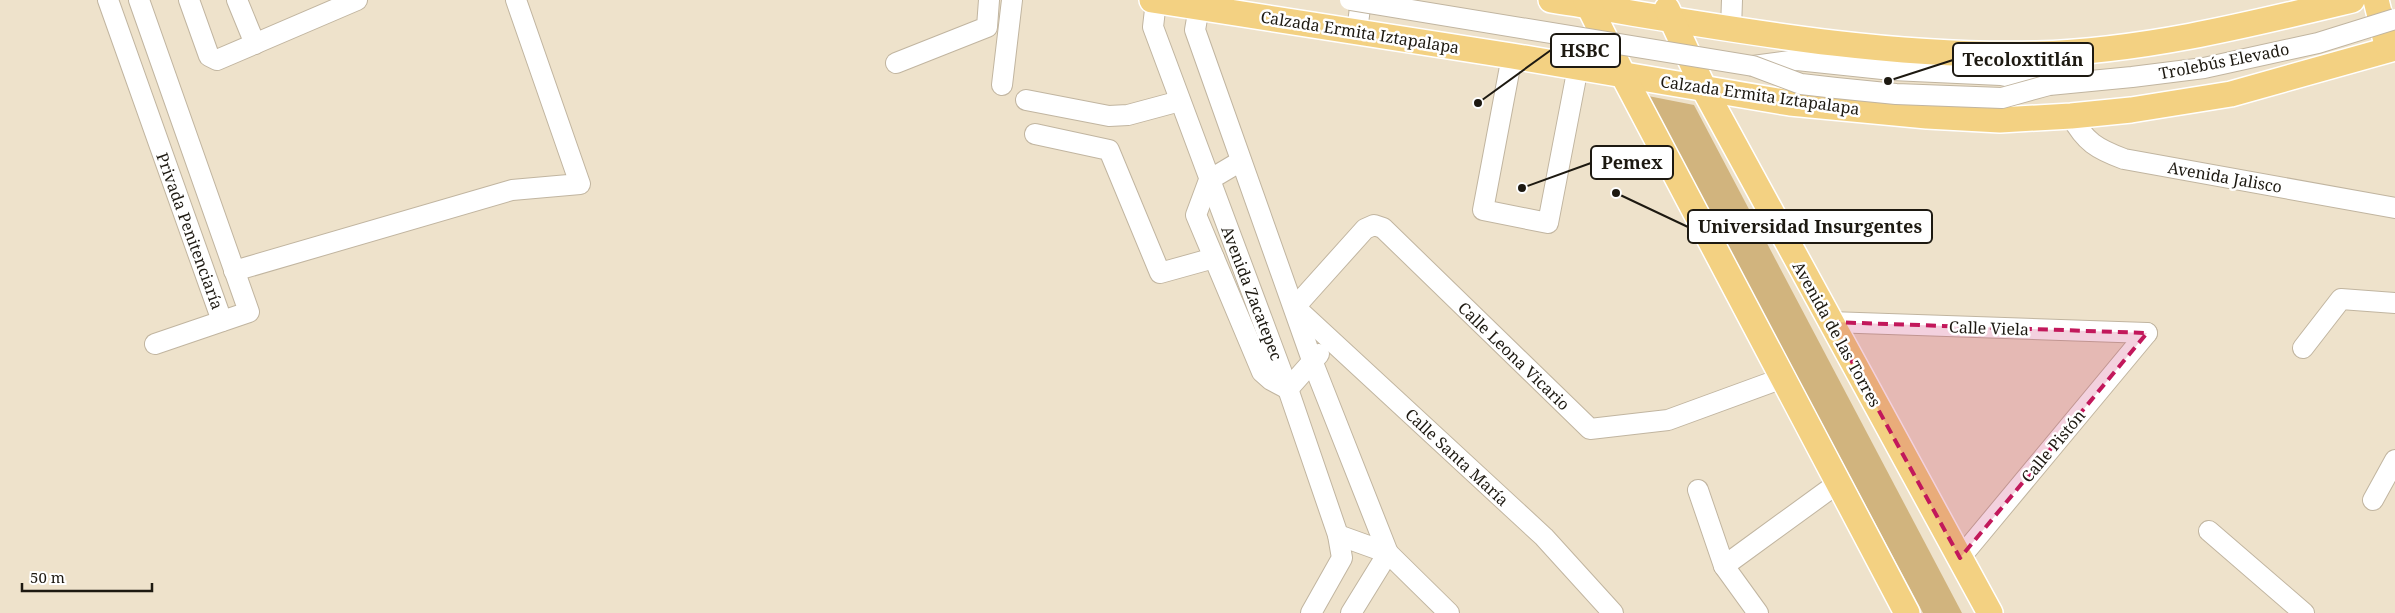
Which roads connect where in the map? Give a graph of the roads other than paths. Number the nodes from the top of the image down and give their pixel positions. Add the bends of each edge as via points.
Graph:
1 (108, 0) edge
2 (139, 0) edge
3 (189, 0) edge
4 (237, 0) edge
5 (357, 0) edge
6 (516, 0) edge
7 (989, 0) edge
8 (1012, 0) edge
9 (1154, 0) edge
10 (1350, 0) edge
11 (1361, 0) edge
12 (1551, 0) edge
13 (1732, 0) edge
14 (2352, 0) edge
15 (2376, 0) edge
16 (1588, 3) edge
17 (1199, 7) junction
18 (1668, 10) edge
19 (2395, 19) edge
20 (1731, 29) junction
21 (1357, 31) junction
22 (255, 44) junction
23 (2392, 49) edge
24 (1512, 56) junction
25 (896, 63) dead end
26 (1578, 67) junction
27 (1623, 74) junction
28 (1002, 85) dead end
29 (1704, 89) junction
30 (1026, 100) dead end
31 (1180, 101) junction
32 (2071, 116) junction
33 (1035, 134) dead end
34 (1241, 161) junction
35 (1208, 180) junction
36 (2395, 208) edge
37 (1214, 258) junction
38 (234, 271) junction
39 (2395, 303) edge
40 (1295, 307) junction
41 (222, 321) junction
42 (1830, 322) junction
43 (2147, 333) joint
44 (155, 344) dead end
45 (2303, 348) dead end
46 (1349, 356) junction
47 (1313, 363) junction
48 (1783, 378) junction
49 (1288, 389) junction
50 (2395, 460) edge
51 (1838, 483) junction
52 (1698, 490) dead end
53 (2373, 500) dead end
54 (2209, 531) dead end
55 (1338, 535) junction
56 (1388, 552) junction
57 (1960, 558) junction
58 (1724, 566) junction
59 (1986, 610) edge
60 (1311, 613) edge
61 (1351, 613) edge
62 (1449, 613) edge
63 (1613, 613) edge
64 (1758, 613) edge
65 (1907, 613) edge
66 (2304, 613) edge

1 - 41 street, Privada Penitenciaría
2 - 38 street, Privada Penitenciaría
3 - 22 street via 209,56 217,60
4 - 22 street
5 - 22 street
6 - 38 street via 580,184 512,190
7 - 25 street via 986,27
8 - 28 street
9 - 17 main road, Calzada Ermita Iztapalapa
9 - 31 street, Avenida Zacatepec via 1153,27
10 - 19 street, Trolebús Elevado, bridge via 1753,66 1801,84 1896,94 2002,98 2049,85 2204,68 2318,43
11 - 21 street
12 - 16 main road
13 - 20 street
14 - 20 main road via 2220,31 2114,48 2035,54 1944,52 1856,45
15 - 23 main road
16 - 18 main road
16 - 27 main road
17 - 21 main road, Calzada Ermita Iztapalapa
17 - 34 street, Avenida Zacatepec via 1195,30
18 - 20 main road
18 - 29 main road, Avenida de las Torres
21 - 24 main road, Calzada Ermita Iztapalapa
23 - 32 main road, Calzada Ermita Iztapalapa via 2231,94
24 - 26 main road, Calzada Ermita Iztapalapa
24 - 26 street via 1483,210 1548,223
26 - 27 main road, Calzada Ermita Iztapalapa
27 - 29 main road, Calzada Ermita Iztapalapa
27 - 48 main road
29 - 32 main road, Calzada Ermita Iztapalapa via 1790,103 1927,116 2000,120
29 - 42 main road, Avenida de las Torres
30 - 31 street via 1109,116 1128,116
31 - 35 street, Avenida Zacatepec
32 - 36 street, Avenida Jalisco via 2081,135 2109,154 2124,159
33 - 37 street via 1109,150 1160,274
34 - 35 street
34 - 40 street, Avenida Zacatepec
35 - 37 street via 1196,215
35 - 49 street, Avenida Zacatepec
37 - 49 street via 1262,372
38 - 41 street, Privada Penitenciaría via 249,312
39 - 45 street via 2341,299
40 - 46 street, Calle Santa María
40 - 47 street, Avenida Zacatepec
40 - 48 street, Calle Leona Vicario via 1365,230 1374,225 1383,228 1590,429 1668,420
41 - 44 street
42 - 43 street, Calle Viela
42 - 57 main road, Avenida de las Torres
43 - 57 street, Calle Pistón
46 - 47 street via 1325,350
46 - 63 street, Calle Santa María via 1544,537
47 - 49 street
47 - 56 street, Avenida Zacatepec
48 - 51 main road
49 - 55 street, Avenida Zacatepec
50 - 53 street
51 - 58 street
51 - 65 main road
52 - 58 street
54 - 66 street
55 - 56 street, Avenida Zacatepec
55 - 60 street via 1342,558
56 - 61 street
56 - 62 street, Avenida Zacatepec
57 - 59 main road, Avenida de las Torres
58 - 64 street

